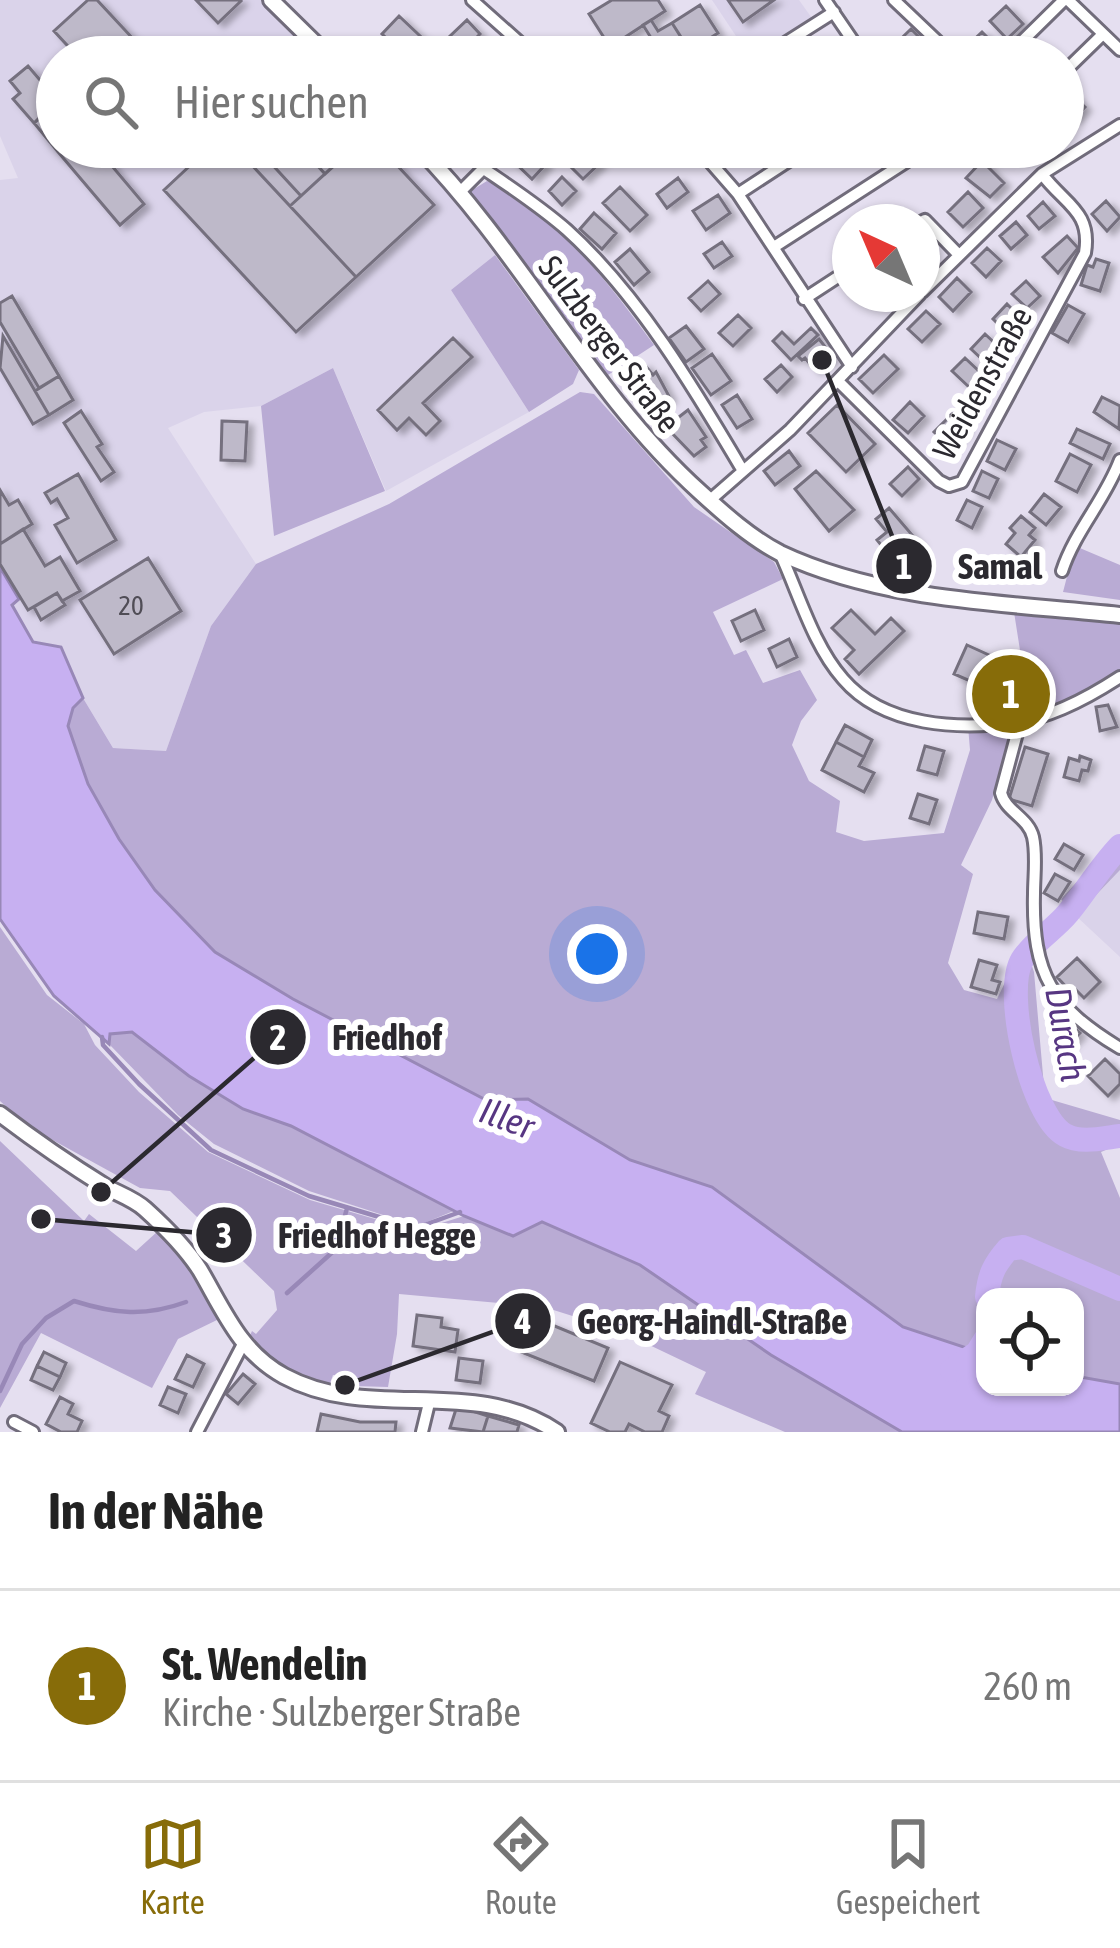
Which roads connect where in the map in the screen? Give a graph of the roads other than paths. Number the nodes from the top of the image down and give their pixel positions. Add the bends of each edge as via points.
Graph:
1 (271, 0) edge
2 (472, 0) edge
3 (894, 0) edge
4 (1066, 0) edge
5 (832, 5) edge
6 (1103, 34) junction
7 (308, 36) edge
8 (512, 36) edge
9 (791, 36) edge
10 (849, 36) edge
11 (932, 36) edge
12 (1028, 36) edge
13 (1120, 50) edge
14 (1084, 53) edge
15 (1120, 124) edge
16 (1084, 147) edge
17 (439, 168) edge
18 (719, 168) edge
19 (778, 168) edge
20 (896, 168) edge
21 (1051, 168) edge
22 (484, 169) joint
23 (1042, 174) junction
24 (461, 191) junction
25 (738, 194) junction
26 (940, 235) edge
27 (774, 247) junction
28 (958, 254) junction
29 (940, 273) edge
30 (832, 281) edge
31 (804, 299) junction
32 (903, 312) edge
33 (852, 367) junction
34 (838, 381) junction
35 (1120, 460) edge
36 (743, 471) junction
37 (710, 501) junction
38 (779, 552) junction
39 (1063, 572) dead end
40 (1120, 615) edge
41 (1120, 677) edge
42 (1020, 722) junction
43 (1120, 1048) edge
44 (0, 1114) edge
45 (243, 1344) junction
46 (430, 1399) junction
47 (14, 1421) dead end
48 (33, 1432) edge
49 (196, 1432) edge
50 (422, 1432) edge
51 (557, 1432) edge

1 - 7 street
2 - 8 street
3 - 11 street
4 - 6 street
4 - 12 street
5 - 9 street
5 - 10 street
6 - 13 street
6 - 14 street
15 - 16 street
17 - 24 street, Sulzberger Straße
18 - 25 street
19 - 25 street
20 - 27 street
21 - 23 street
22 - 24 street
22 - 36 street, Sulzberger Straße via 566,230 628,295
23 - 28 street
23 - 34 street, Weidenstraße via 1084,219 1084,254 962,482 939,481
24 - 37 street, Sulzberger Straße via 618,409
25 - 27 street
26 - 28 street
27 - 31 street
28 - 29 street
30 - 31 street
31 - 33 street
32 - 33 street
33 - 34 street
34 - 36 street
35 - 39 street
36 - 37 street
37 - 38 street, Sulzberger Straße
38 - 40 street, Sulzberger Straße via 890,587
38 - 42 street, Sulzberger Straße via 829,659 874,706 933,723
41 - 42 street, Sulzberger Straße
42 - 43 street via 1001,793 1034,842 1036,956 1054,995
44 - 45 street via 150,1214 198,1267
45 - 46 street via 316,1389 372,1401
45 - 49 street
46 - 50 street
46 - 51 street via 487,1404
47 - 48 street

